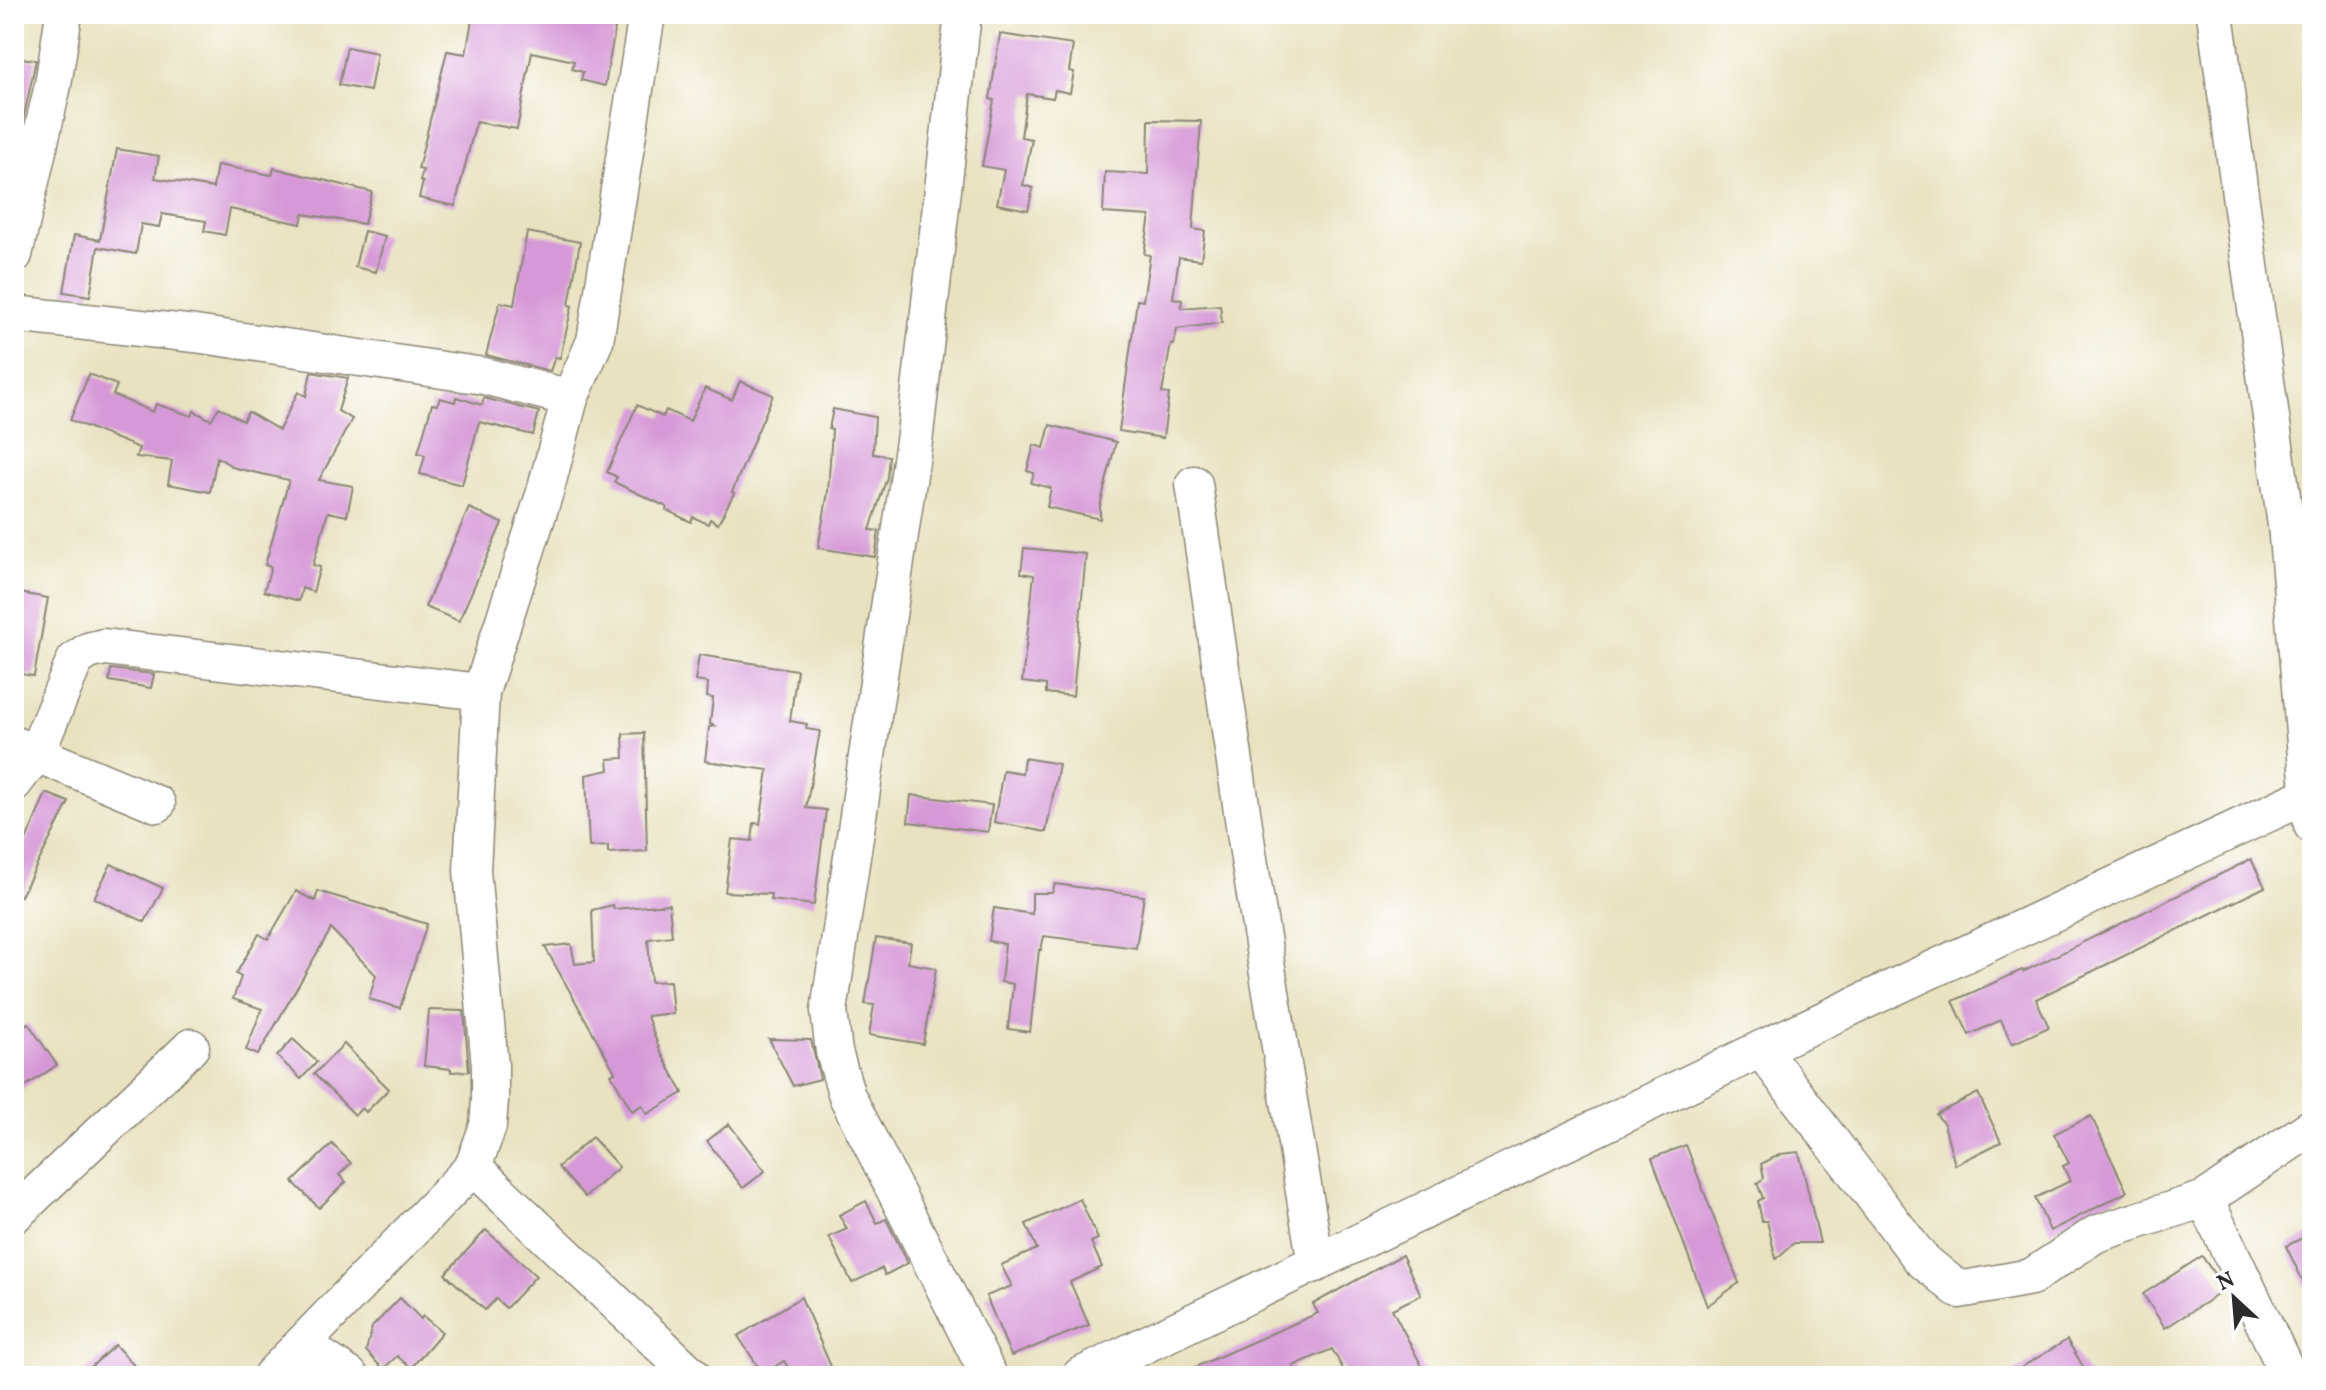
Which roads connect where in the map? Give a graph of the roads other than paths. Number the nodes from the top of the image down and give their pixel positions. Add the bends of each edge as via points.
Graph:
1 (64, 14) edge
2 (647, 14) edge
3 (963, 14) edge
4 (2215, 14) edge
5 (14, 255) edge
6 (14, 314) edge
7 (570, 398) junction
8 (1194, 484) dead end
9 (2299, 524) edge
10 (481, 692) junction
11 (25, 749) edge
12 (14, 783) edge
13 (157, 804) dead end
14 (2310, 810) edge
15 (191, 1047) dead end
16 (1761, 1049) junction
17 (2312, 1127) edge
18 (473, 1167) junction
19 (2205, 1199) junction
20 (14, 1215) edge
21 (1316, 1264) junction
22 (302, 1344) junction
23 (271, 1376) edge
24 (350, 1376) edge
25 (693, 1376) edge
26 (989, 1376) edge
27 (1080, 1376) edge
28 (2289, 1376) edge

1 - 5 street
2 - 7 street via 595,341
3 - 26 street via 915,434 829,1011 847,1096
4 - 9 street
6 - 7 street via 484,376
7 - 10 street
8 - 21 street
9 - 14 street
10 - 11 street via 104,647 75,660
10 - 18 street via 472,871 490,1099 488,1126
11 - 12 street
11 - 13 street
14 - 16 street
15 - 20 street
16 - 19 street via 1921,1259 1959,1290 2031,1277 2096,1234
16 - 21 street
17 - 19 street
18 - 22 street
18 - 25 street
19 - 28 street
21 - 27 street
22 - 23 street
22 - 24 street

